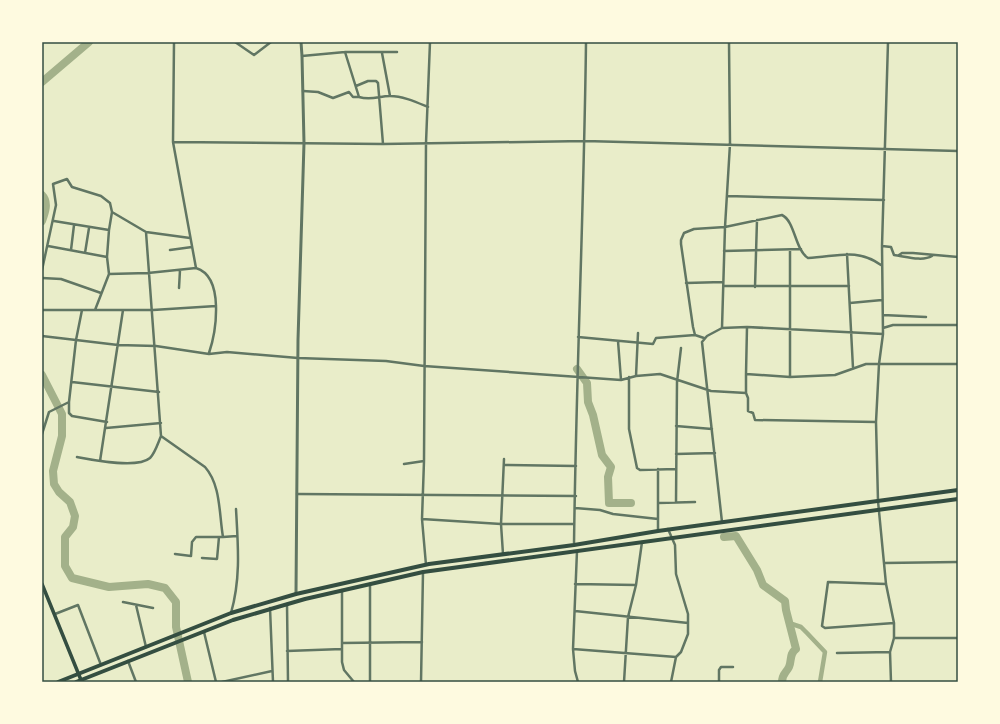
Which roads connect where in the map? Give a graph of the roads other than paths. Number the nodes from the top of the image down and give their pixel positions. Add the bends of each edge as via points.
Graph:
1 (174, 42) edge
2 (235, 42) edge
3 (271, 42) edge
4 (301, 42) edge
5 (430, 42) edge
6 (586, 42) edge
7 (729, 42) edge
8 (888, 42) edge
9 (346, 52) junction
10 (397, 52) dead end
11 (382, 53) junction
12 (302, 56) junction
13 (356, 86) junction
14 (303, 91) junction
15 (390, 96) junction
16 (359, 97) junction
17 (380, 98) junction
18 (428, 107) junction
19 (585, 141) junction
20 (173, 142) junction
21 (426, 143) junction
22 (304, 144) junction
23 (383, 144) junction
24 (730, 144) junction
25 (886, 148) junction
26 (958, 150) edge
27 (727, 196) junction
28 (884, 200) junction
29 (112, 212) junction
30 (758, 220) junction
31 (54, 221) junction
32 (74, 225) junction
33 (725, 227) junction
34 (89, 228) junction
35 (109, 230) junction
36 (146, 232) junction
37 (190, 238) junction
38 (48, 246) junction
39 (882, 246) junction
40 (192, 247) junction
41 (801, 249) junction
42 (71, 250) junction
43 (170, 250) dead end
44 (756, 250) junction
45 (790, 250) junction
46 (724, 251) junction
47 (85, 253) junction
48 (913, 253) junction
49 (847, 254) junction
50 (899, 255) junction
51 (932, 256) junction
52 (107, 257) junction
53 (913, 257) junction
54 (958, 257) edge
55 (882, 266) junction
56 (196, 268) junction
57 (42, 270) edge
58 (180, 270) junction
59 (148, 273) junction
60 (109, 274) junction
61 (42, 278) edge
62 (723, 282) junction
63 (686, 283) junction
64 (724, 286) junction
65 (849, 286) junction
66 (755, 287) junction
67 (790, 287) junction
68 (179, 288) dead end
69 (101, 293) junction
70 (882, 300) junction
71 (850, 303) junction
72 (216, 306) junction
73 (42, 310) edge
74 (82, 310) junction
75 (95, 310) junction
76 (123, 310) junction
77 (153, 310) junction
78 (883, 315) junction
79 (926, 317) dead end
80 (958, 325) edge
81 (747, 327) junction
82 (722, 328) junction
83 (883, 328) junction
84 (789, 330) junction
85 (638, 333) dead end
86 (852, 333) junction
87 (883, 334) junction
88 (42, 336) edge
89 (695, 336) junction
90 (578, 337) junction
91 (704, 338) junction
92 (76, 340) junction
93 (618, 341) junction
94 (638, 343) junction
95 (118, 345) junction
96 (156, 346) junction
97 (681, 348) dead end
98 (209, 354) junction
99 (298, 358) junction
100 (879, 364) junction
101 (958, 364) edge
102 (424, 366) junction
103 (853, 368) junction
104 (746, 374) junction
105 (636, 376) junction
106 (629, 377) junction
107 (790, 377) junction
108 (576, 378) junction
109 (677, 379) junction
110 (621, 380) junction
111 (72, 382) junction
112 (111, 387) junction
113 (708, 389) junction
114 (159, 392) junction
115 (746, 393) junction
116 (68, 402) junction
117 (107, 422) junction
118 (876, 422) junction
119 (161, 423) junction
120 (676, 426) junction
121 (106, 428) junction
122 (712, 429) junction
123 (42, 434) edge
124 (162, 436) junction
125 (715, 453) junction
126 (676, 454) junction
127 (77, 457) dead end
128 (504, 459) dead end
129 (100, 460) junction
130 (424, 461) junction
131 (404, 464) dead end
132 (504, 464) junction
133 (576, 466) junction
134 (658, 469) junction
135 (676, 469) junction
136 (958, 490) edge
137 (297, 494) junction
138 (423, 494) junction
139 (503, 496) junction
140 (576, 496) junction
141 (958, 499) edge
142 (878, 501) junction
143 (676, 502) junction
144 (695, 502) dead end
145 (658, 503) junction
146 (575, 508) junction
147 (236, 509) dead end
148 (879, 509) junction
149 (422, 519) junction
150 (658, 520) junction
151 (722, 522) junction
152 (501, 524) junction
153 (574, 524) junction
154 (668, 529) junction
155 (658, 531) junction
156 (237, 536) junction
157 (221, 537) junction
158 (670, 537) junction
159 (642, 541) junction
160 (574, 545) junction
161 (577, 550) junction
162 (175, 554) dead end
163 (503, 554) junction
164 (202, 558) dead end
165 (958, 562) edge
166 (884, 563) junction
167 (426, 565) junction
168 (423, 572) junction
169 (42, 584) edge
170 (370, 584) junction
171 (575, 584) junction
172 (886, 584) junction
173 (636, 585) junction
174 (342, 590) junction
175 (296, 594) junction
176 (123, 602) dead end
177 (287, 604) junction
178 (136, 605) junction
179 (153, 608) dead end
180 (270, 608) junction
181 (575, 611) junction
182 (231, 613) junction
183 (55, 614) junction
184 (628, 617) junction
185 (688, 623) junction
186 (894, 623) junction
187 (204, 632) junction
188 (894, 638) junction
189 (958, 638) edge
190 (422, 642) junction
191 (342, 643) junction
192 (370, 643) junction
193 (146, 647) junction
194 (342, 649) junction
195 (573, 649) junction
196 (288, 651) junction
197 (890, 652) junction
198 (625, 653) junction
199 (837, 653) dead end
200 (676, 657) junction
201 (128, 661) junction
202 (101, 665) junction
203 (733, 667) dead end
204 (272, 671) junction
205 (79, 674) junction
206 (81, 680) junction
207 (58, 682) edge
208 (76, 682) edge
209 (136, 682) edge
210 (216, 682) edge
211 (222, 682) edge
212 (273, 682) edge
213 (288, 682) edge
214 (354, 682) edge
215 (370, 682) edge
216 (421, 682) edge
217 (578, 682) edge
218 (624, 682) edge
219 (671, 682) edge
220 (719, 682) edge
221 (891, 682) edge

1 - 20 street
2 - 3 street via 254,55
4 - 12 street
5 - 18 street
6 - 19 street
7 - 24 street
8 - 25 street
9 - 11 street
9 - 12 street
9 - 13 street
10 - 11 street
11 - 15 street
12 - 14 street
13 - 16 street
13 - 17 street via 368,80 376,81
14 - 16 street via 318,92 332,98 349,92 353,97
14 - 22 street
15 - 17 street
15 - 18 street via 412,100
16 - 17 street via 366,100
17 - 23 street
18 - 21 street
19 - 21 street
19 - 24 street
19 - 90 street
20 - 22 street
20 - 37 street
21 - 23 street
21 - 102 street
22 - 23 street
22 - 99 street
24 - 25 street
24 - 27 street
25 - 26 street
25 - 28 street
27 - 28 street
27 - 33 street
28 - 39 street
29 - 31 street via 110,203 101,196 72,187 67,179 53,184 56,205
29 - 35 street
29 - 36 street
30 - 33 street
30 - 41 street via 782,215 785,217
30 - 44 street
31 - 32 street
31 - 38 street
32 - 34 street
32 - 42 street
33 - 46 street
33 - 63 street via 694,229 684,233 681,240
34 - 35 street
34 - 47 street
35 - 52 street
36 - 37 street
36 - 59 street
37 - 40 street
38 - 42 street
38 - 57 street
39 - 50 street via 891,247 894,255
39 - 55 street
40 - 43 street
40 - 56 street
41 - 45 street
41 - 49 street via 808,258
42 - 47 street
44 - 45 street
44 - 46 street
44 - 66 street
45 - 67 street
46 - 62 street
47 - 52 street
48 - 50 street
48 - 51 street
48 - 53 street
49 - 55 street via 864,256
49 - 65 street
50 - 53 street
51 - 53 street
51 - 54 street
52 - 60 street
55 - 70 street
56 - 58 street
56 - 72 street via 204,270 208,277
58 - 59 street
58 - 68 street
59 - 60 street
59 - 77 street
60 - 69 street
61 - 69 street via 61,279
62 - 63 street
62 - 64 street
63 - 89 street
64 - 66 street
64 - 82 street
65 - 67 street
65 - 71 street
66 - 67 street
67 - 84 street
69 - 75 street
70 - 71 street
70 - 78 street
71 - 86 street
72 - 77 street
72 - 98 street via 215,328
73 - 74 street
74 - 75 street
74 - 92 street
75 - 76 street
76 - 77 street
76 - 95 street
77 - 96 street
78 - 79 street
78 - 83 street
80 - 83 street via 893,325
81 - 82 street
81 - 84 street
81 - 104 street
82 - 91 street
83 - 87 street
84 - 86 street
84 - 107 street
85 - 94 street
86 - 87 street
86 - 103 street
87 - 100 street
88 - 92 street
89 - 91 street
89 - 94 street via 656,338 653,344
90 - 93 street
90 - 108 street
91 - 113 street via 702,353
92 - 95 street
92 - 111 street
93 - 94 street
93 - 110 street
94 - 105 street
95 - 96 street
95 - 112 street
96 - 98 street
96 - 114 street
97 - 109 street
98 - 99 street via 227,352
99 - 102 street via 386,361
99 - 137 street
100 - 101 street
100 - 103 street
100 - 118 street
102 - 108 street
102 - 130 street
103 - 107 street via 835,375
104 - 107 street
104 - 115 street
105 - 106 street
105 - 109 street via 660,374
106 - 110 street
106 - 134 street via 629,429 635,463 640,470
108 - 110 street
108 - 133 street
109 - 113 street
109 - 120 street
111 - 112 street
111 - 116 street
112 - 114 street
112 - 117 street
113 - 115 street
113 - 122 street
114 - 119 street
115 - 118 street via 748,411 753,413 755,420
116 - 117 street via 69,413 72,416
116 - 123 street via 52,410
117 - 121 street
118 - 142 street
119 - 121 street
119 - 124 street
120 - 122 street
120 - 126 street
121 - 129 street
122 - 125 street
124 - 129 street via 151,457 144,462
124 - 157 street via 210,473 215,482
125 - 126 street
125 - 151 street
126 - 135 street
127 - 129 street
128 - 132 street
130 - 131 street
130 - 138 street
132 - 133 street
132 - 139 street
133 - 140 street
134 - 135 street
134 - 145 street
135 - 143 street
136 - 142 highway
137 - 138 street
137 - 175 street
138 - 139 street
138 - 149 street
139 - 140 street
139 - 152 street
140 - 146 street
141 - 148 highway
142 - 148 street
142 - 151 highway
143 - 144 street
143 - 145 street
145 - 150 street
146 - 150 street via 604,510 613,514
146 - 153 street
147 - 156 street
148 - 158 highway
148 - 166 street
149 - 152 street
149 - 167 street
150 - 155 street
151 - 154 highway
152 - 153 street
152 - 163 street
153 - 160 street
154 - 155 highway
154 - 158 street
155 - 160 highway
156 - 157 street
156 - 182 street via 238,580
157 - 162 street via 196,537 192,542 190,556
157 - 164 street via 217,558
158 - 159 highway
158 - 185 street via 676,545 676,574 685,601
159 - 161 highway
159 - 173 street
160 - 163 highway
161 - 168 highway
161 - 171 street
163 - 167 highway
165 - 166 street
166 - 172 street
167 - 175 highway
168 - 170 highway
168 - 190 street
169 - 183 main road
170 - 174 highway
170 - 192 street
171 - 173 street
171 - 181 street
172 - 186 street
172 - 186 street via 828,582 822,626 825,628
173 - 184 street
174 - 177 highway
174 - 191 street
175 - 182 highway
176 - 178 street
177 - 180 highway
177 - 196 street
178 - 179 street
178 - 193 street
180 - 187 highway
180 - 204 street
181 - 184 street
181 - 195 street
182 - 193 highway
183 - 202 street via 78,605
183 - 205 main road
184 - 185 street
184 - 198 street
185 - 200 street via 685,644
186 - 188 street
187 - 201 highway
187 - 210 street
188 - 189 street
188 - 197 street
190 - 192 street
190 - 216 street
191 - 192 street
191 - 194 street
192 - 215 street
193 - 202 highway
194 - 196 street
194 - 214 street via 344,670
195 - 198 street
195 - 217 street
196 - 213 street
197 - 199 street
197 - 221 street
198 - 200 street
198 - 218 street
200 - 219 street
201 - 206 highway
201 - 209 street
202 - 205 highway
203 - 220 street via 721,667
204 - 211 street
204 - 212 street
205 - 206 main road
205 - 207 highway
206 - 208 highway

